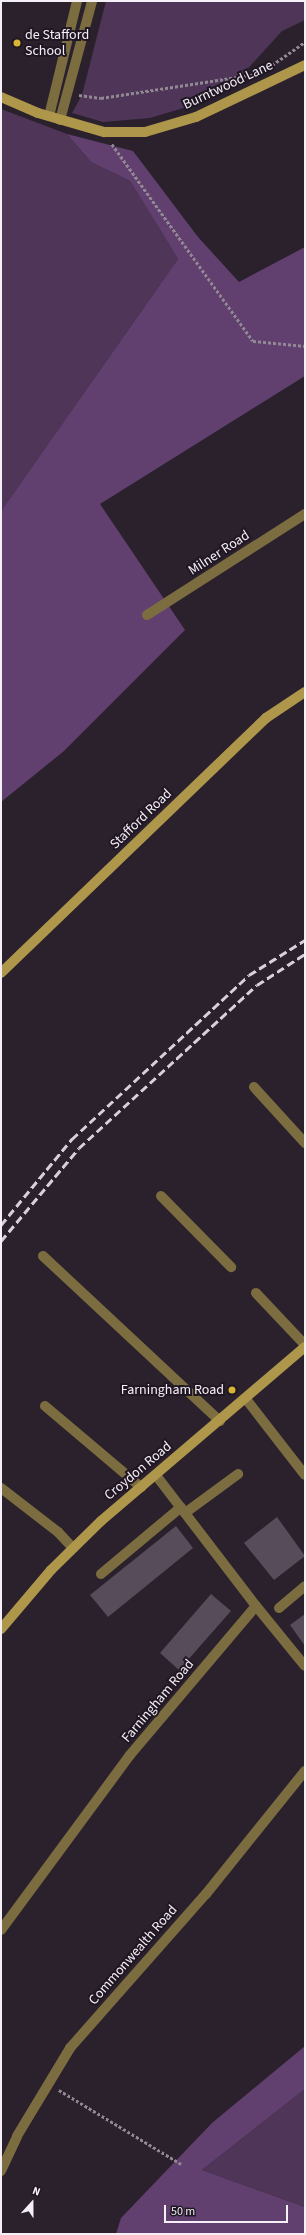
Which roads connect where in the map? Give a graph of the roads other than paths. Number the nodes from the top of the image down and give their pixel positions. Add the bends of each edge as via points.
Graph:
1 (77, 1) edge
2 (92, 1) edge
3 (305, 65) edge
4 (1, 97) edge
5 (48, 116) junction
6 (60, 120) junction
7 (305, 514) edge
8 (147, 615) dead end
9 (305, 692) edge
10 (1, 973) edge
11 (254, 1088) dead end
12 (305, 1143) edge
13 (161, 1196) dead end
14 (43, 1256) dead end
15 (231, 1267) dead end
16 (256, 1293) dead end
17 (305, 1346) edge
18 (246, 1399) junction
19 (45, 1406) dead end
20 (220, 1422) junction
21 (238, 1474) dead end
22 (156, 1475) junction
23 (305, 1475) edge
24 (141, 1487) junction
25 (1, 1488) edge
26 (183, 1510) junction
27 (73, 1548) junction
28 (101, 1574) dead end
29 (305, 1586) edge
30 (256, 1606) junction
31 (279, 1608) dead end
32 (1, 1629) edge
33 (305, 1666) edge
34 (305, 1772) edge
35 (1, 1930) edge
36 (1, 2171) edge

1 - 5 street
2 - 6 street
3 - 6 street, Burntwood Lane via 196,117 145,132 104,132
4 - 5 street, Burntwood Lane
5 - 6 street, Burntwood Lane
7 - 8 street, Milner Road
9 - 10 street, Stafford Road via 266,718
11 - 12 street
13 - 15 street
14 - 20 street
16 - 17 street
17 - 18 street, Croydon Road
18 - 20 street, Croydon Road
18 - 23 street
19 - 24 street
20 - 22 street, Croydon Road
21 - 26 street
22 - 24 street, Croydon Road
22 - 26 street
24 - 27 street, Croydon Road
25 - 27 street via 58,1532
26 - 28 street
26 - 30 street
27 - 32 street, Croydon Road
29 - 31 street
30 - 33 street
30 - 35 street, Farningham Road via 130,1755
34 - 36 street, Commonwealth Road via 206,1894 70,2048 17,2136

